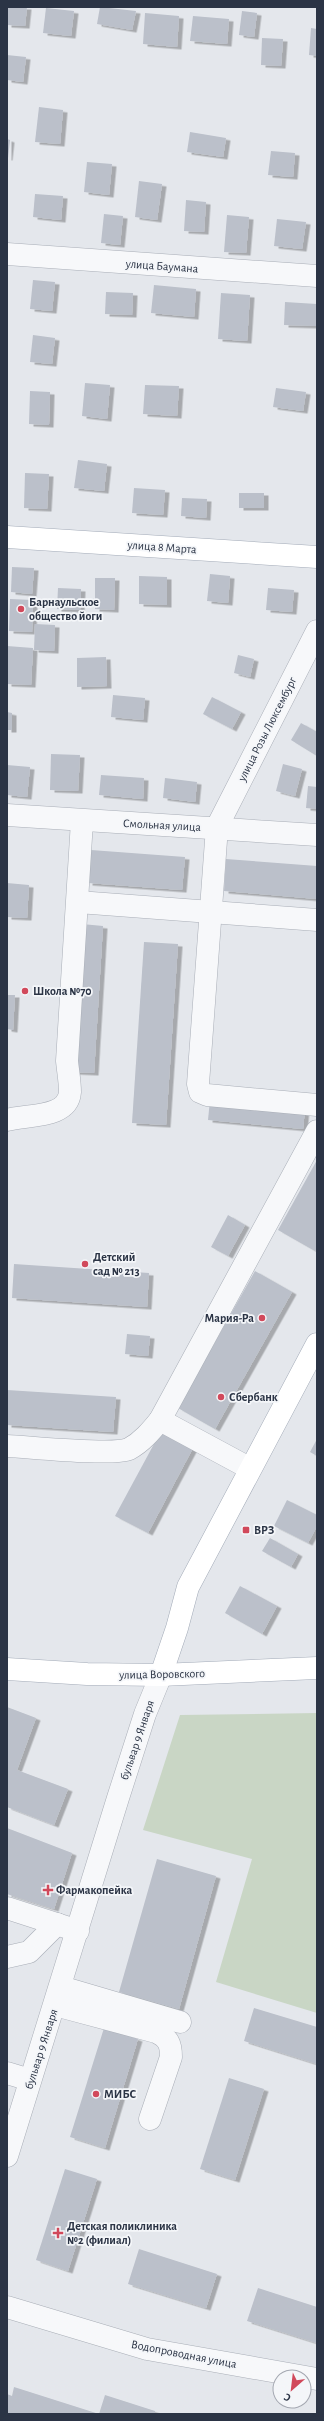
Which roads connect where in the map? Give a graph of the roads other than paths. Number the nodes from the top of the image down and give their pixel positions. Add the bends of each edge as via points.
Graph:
1 (7, 254) edge
2 (317, 276) edge
3 (7, 537) edge
4 (317, 557) edge
5 (317, 631) edge
6 (7, 815) edge
7 (82, 821) junction
8 (217, 827) junction
9 (317, 835) edge
10 (78, 902) junction
11 (212, 911) junction
12 (317, 920) edge
13 (317, 1105) edge
14 (7, 1120) edge
15 (317, 1131) edge
16 (317, 1344) edge
17 (160, 1420) junction
18 (7, 1446) edge
19 (249, 1468) junction
20 (317, 1668) edge
21 (7, 1669) edge
22 (161, 1675) junction
23 (7, 1908) edge
24 (57, 1924) junction
25 (78, 1931) junction
26 (7, 1957) edge
27 (58, 1996) junction
28 (180, 2022) dead end
29 (7, 2073) edge
30 (30, 2080) junction
31 (150, 2119) dead end
32 (7, 2156) edge
33 (7, 2306) edge
34 (317, 2379) edge

1 - 2 street, улица Баумана
3 - 4 main road, улица 8 Марта
5 - 8 street, улица Розы Люксембург
6 - 7 street, Смольная улица
7 - 8 street, Смольная улица
7 - 10 street
8 - 9 street, Смольная улица
8 - 11 street
10 - 11 street
10 - 14 street via 67,1061 70,1093 65,1106 56,1111
11 - 12 street
11 - 13 street via 198,1084 200,1092 207,1095
15 - 17 street
16 - 19 main road, бульвар 9 Января
17 - 18 street via 144,1438 128,1449 111,1451
17 - 19 street
19 - 22 main road, бульвар 9 Января via 188,1587
20 - 22 main road, улица Воровского
21 - 22 main road, улица Воровского
22 - 25 street, бульвар 9 Января via 144,1714
23 - 24 street
24 - 25 street
24 - 26 street via 29,1952
25 - 27 street, бульвар 9 Января
27 - 28 street
27 - 30 street, бульвар 9 Января
27 - 31 street via 166,2038 171,2046 171,2057
29 - 30 street
30 - 32 street, бульвар 9 Января
33 - 34 street, Водопроводная улица via 148,2349

